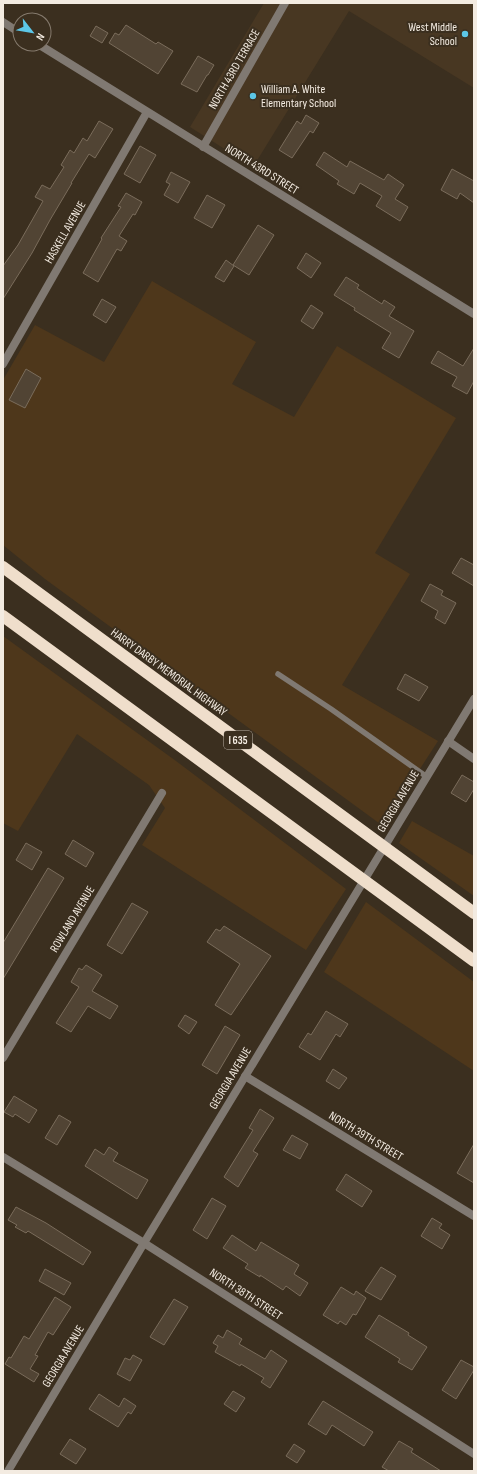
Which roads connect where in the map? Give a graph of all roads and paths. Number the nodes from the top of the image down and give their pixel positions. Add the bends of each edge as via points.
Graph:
1 (285, 3) edge
2 (3, 22) edge
3 (12, 28) edge
4 (51, 52) edge
5 (147, 112) junction
6 (203, 147) junction
7 (474, 314) edge
8 (3, 364) edge
9 (3, 567) edge
10 (3, 616) edge
11 (278, 674) dead end
12 (474, 699) edge
13 (448, 741) junction
14 (474, 759) edge
15 (426, 777) junction
16 (162, 793) dead end
17 (474, 913) edge
18 (474, 961) edge
19 (3, 1058) edge
20 (245, 1076) junction
21 (3, 1157) edge
22 (474, 1216) edge
23 (144, 1243) junction
24 (474, 1454) edge
25 (8, 1471) edge

1 - 6 street, NORTH 43RD TERRACE
2 - 3 street
4 - 5 street, NORTH 43RD STREET
5 - 6 street, NORTH 43RD STREET
5 - 8 street, HASKELL AVENUE
6 - 7 street, NORTH 43RD STREET
9 - 17 highway, HARRY DARBY MEMORIAL HIGHWAY / I 635
10 - 18 highway
11 - 15 lane
12 - 13 street, GEORGIA AVENUE
13 - 14 street
13 - 15 street, GEORGIA AVENUE
15 - 20 street, GEORGIA AVENUE
16 - 19 street, ROWLAND AVENUE
20 - 22 street, NORTH 39TH STREET
20 - 23 street, GEORGIA AVENUE
21 - 23 street, NORTH 38TH STREET
23 - 24 street, NORTH 38TH STREET
23 - 25 street, GEORGIA AVENUE

